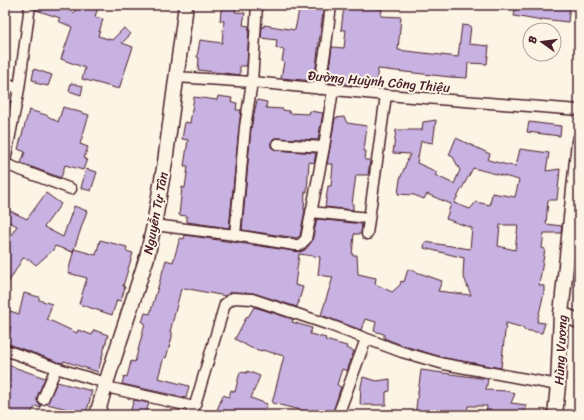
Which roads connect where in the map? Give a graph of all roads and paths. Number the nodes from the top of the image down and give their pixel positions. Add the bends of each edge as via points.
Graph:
1 (30, 5) edge
2 (186, 5) edge
3 (257, 5) edge
4 (331, 5) edge
5 (176, 78) junction
6 (5, 82) edge
7 (252, 82) junction
8 (19, 89) junction
9 (319, 89) junction
10 (333, 90) junction
11 (386, 95) junction
12 (579, 110) edge
13 (579, 141) edge
14 (277, 144) dead end
15 (324, 147) junction
16 (5, 162) edge
17 (71, 189) dead end
18 (311, 212) junction
19 (370, 218) junction
20 (154, 225) junction
21 (367, 234) dead end
22 (235, 235) junction
23 (561, 314) junction
24 (579, 321) edge
25 (366, 340) junction
26 (5, 350) edge
27 (56, 368) junction
28 (558, 384) junction
29 (106, 385) junction
30 (43, 399) dead end
31 (193, 411) edge
32 (97, 415) edge
33 (338, 415) edge
34 (555, 415) edge

1 - 8 street
2 - 5 street, Nguyễn Tự Tân
3 - 7 street
4 - 9 street
5 - 7 street, Đường Huỳnh Công Thiệu
5 - 20 street, Nguyễn Tự Tân
6 - 8 street
7 - 9 street, Đường Huỳnh Công Thiệu
7 - 22 street
8 - 16 street
9 - 10 street, Đường Huỳnh Công Thiệu
10 - 11 street, Đường Huỳnh Công Thiệu
10 - 15 street
11 - 12 street, Đường Huỳnh Công Thiệu
11 - 19 street
13 - 23 street, Hùng Vương
14 - 15 street
15 - 18 street
16 - 17 street
18 - 19 street
18 - 22 street via 306,239 300,245
19 - 21 street
20 - 22 street
20 - 29 street, Nguyễn Tự Tân via 147,257
23 - 24 street
23 - 28 street, Hùng Vương
25 - 28 street via 444,364
25 - 31 street via 252,299 233,298 225,304
25 - 33 street
26 - 27 street
27 - 29 street
27 - 30 street
28 - 34 street, Hùng Vương
29 - 31 street
29 - 32 street, Nguyễn Tự Tân

